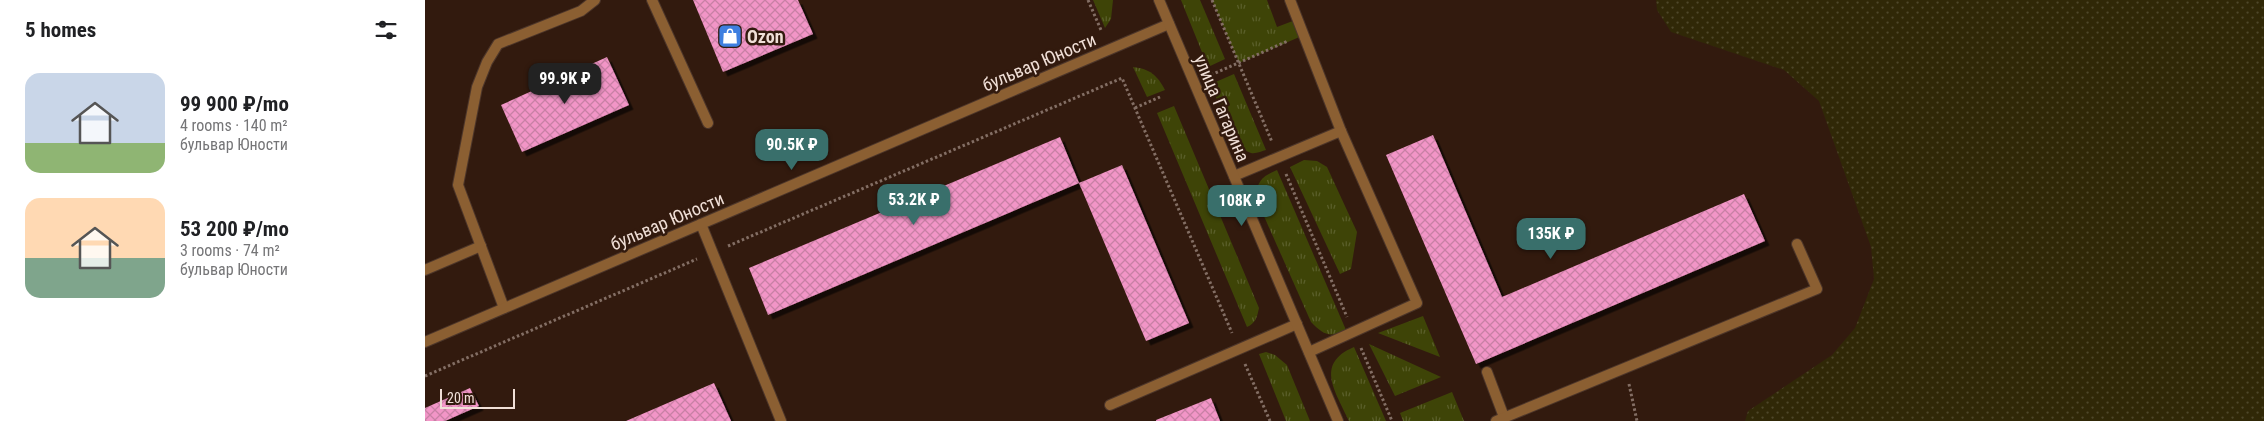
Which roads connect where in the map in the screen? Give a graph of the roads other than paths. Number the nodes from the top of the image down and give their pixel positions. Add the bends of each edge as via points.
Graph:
1 (595, 0) edge
2 (652, 0) edge
3 (1159, 0) edge
4 (1290, 0) edge
5 (1169, 24) junction
6 (708, 123) dead end
7 (1341, 131) junction
8 (1234, 176) junction
9 (701, 224) junction
10 (1797, 244) dead end
11 (481, 246) junction
12 (425, 270) edge
13 (504, 308) junction
14 (1297, 324) junction
15 (425, 342) edge
16 (1309, 352) junction
17 (1487, 372) dead end
18 (1110, 405) dead end
19 (1500, 419) edge
20 (781, 421) edge
21 (1338, 421) edge

1 - 11 street via 581,11 498,44 487,62 477,87 458,185
2 - 6 street
3 - 5 street, улица Гагарина
4 - 7 street
5 - 8 street, улица Гагарина
5 - 9 street, бульвар Юности
7 - 8 street
7 - 16 street via 1417,303
8 - 14 street, улица Гагарина
9 - 13 street, бульвар Юности
9 - 20 street
10 - 19 street via 1817,289
11 - 12 street
11 - 13 street
13 - 15 street, бульвар Юности
14 - 16 street, улица Гагарина
14 - 18 street
16 - 21 street, улица Гагарина
17 - 19 street

